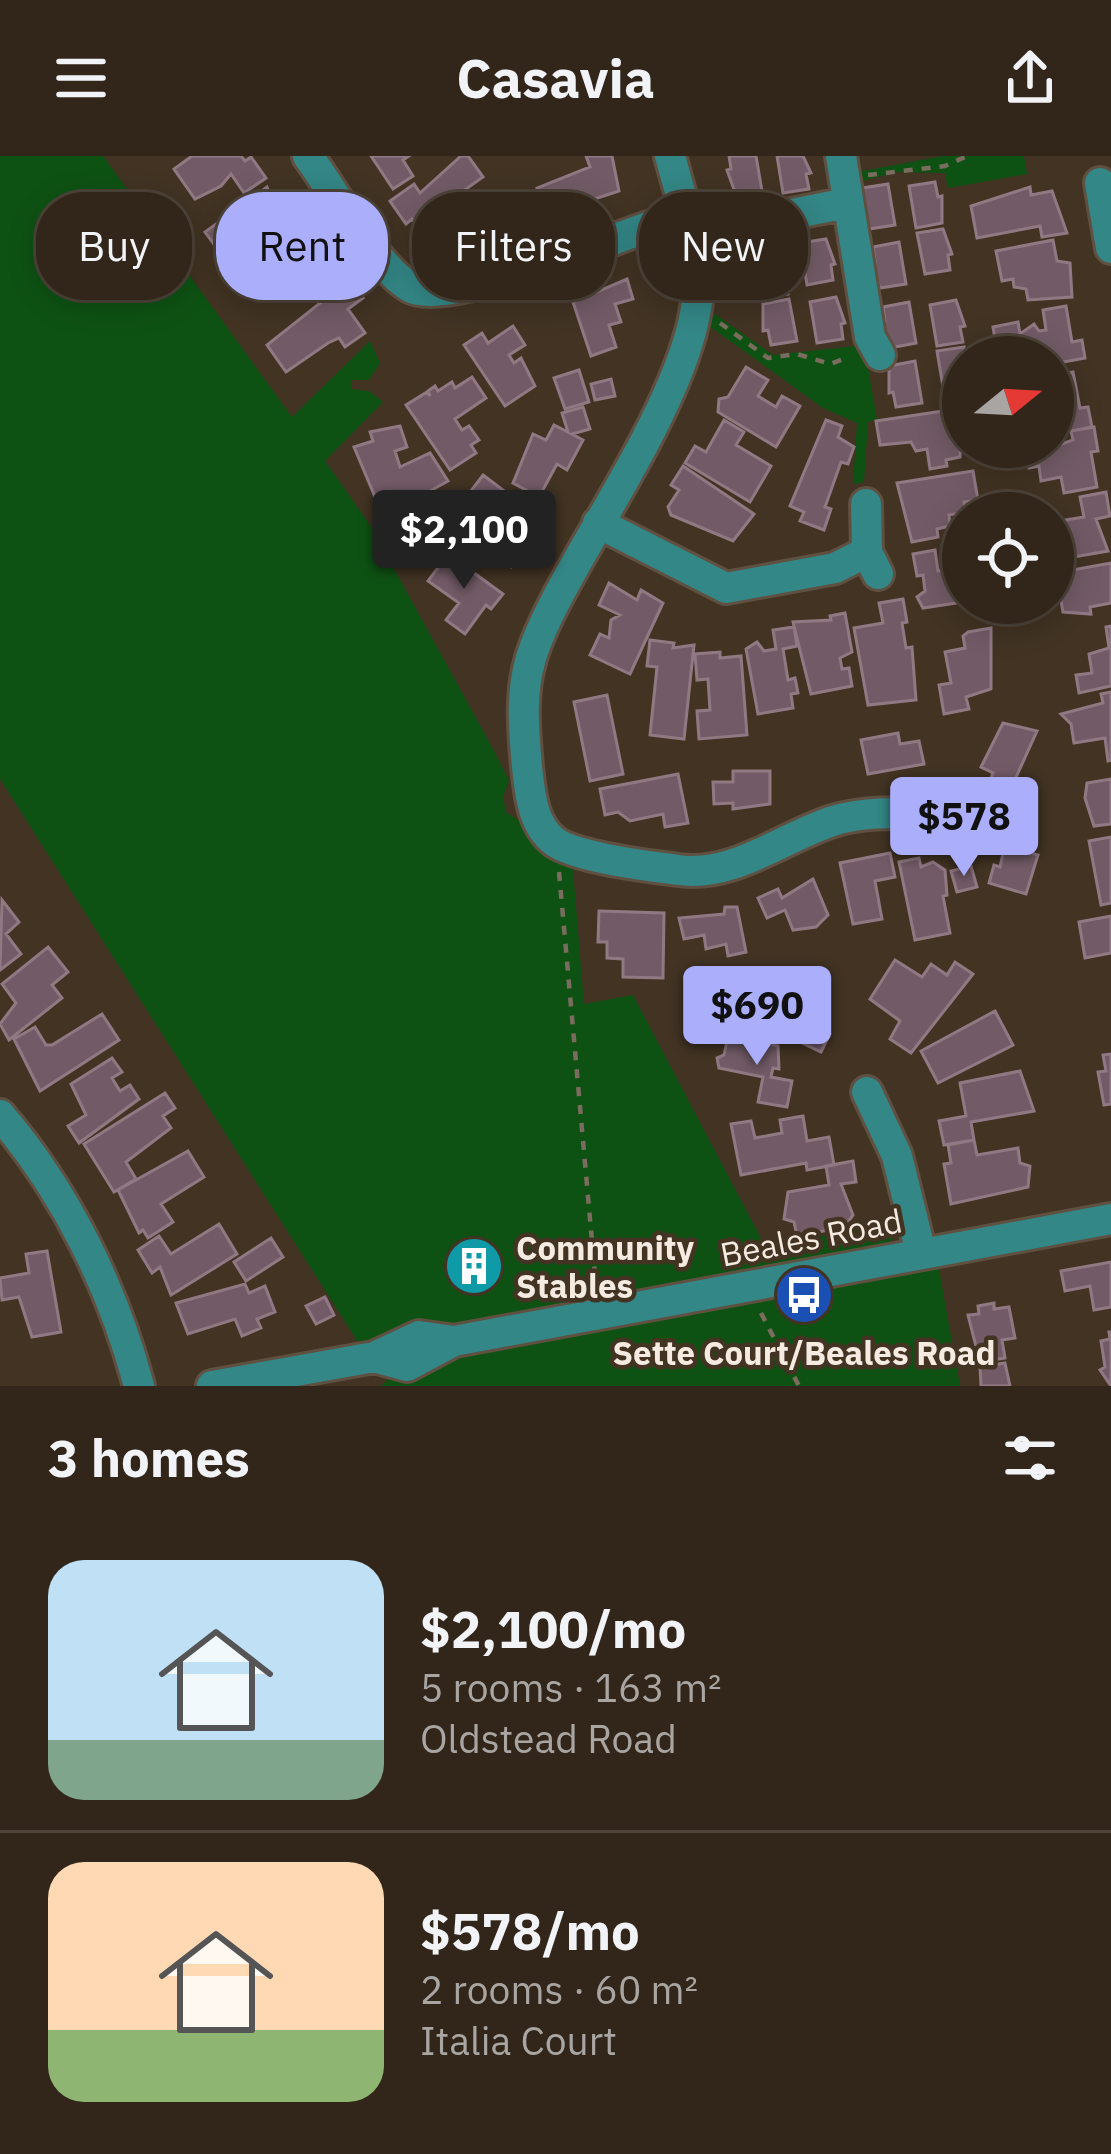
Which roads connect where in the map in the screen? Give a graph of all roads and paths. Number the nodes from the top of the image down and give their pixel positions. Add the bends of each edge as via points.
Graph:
1 (308, 156) edge
2 (670, 156) edge
3 (968, 156) edge
4 (1098, 180) edge
5 (845, 181) edge
6 (676, 192) edge
7 (808, 197) edge
8 (639, 230) edge
9 (1111, 248) edge
10 (697, 300) edge
11 (720, 323) dead end
12 (871, 353) joint
13 (866, 504) dead end
14 (598, 523) junction
15 (951, 815) dead end
16 (556, 843) junction
17 (867, 1092) dead end
18 (0, 1115) edge
19 (1111, 1219) edge
20 (921, 1253) junction
21 (596, 1286) dead end
22 (761, 1313) dead end
23 (368, 1367) edge
24 (139, 1386) edge
25 (212, 1386) edge
26 (800, 1386) edge

1 - 8 street via 396,276 425,293 461,290
2 - 6 street
3 - 5 path
4 - 9 street
5 - 7 street
5 - 12 street
10 - 14 street via 695,333
11 - 12 path via 768,358 797,354 830,364
13 - 14 street via 873,563 725,588
14 - 16 street via 529,663 523,728 530,799
15 - 16 street via 844,818 704,871
16 - 21 path
17 - 20 street via 890,1135
18 - 24 street via 80,1234
19 - 20 street, Beales Road
20 - 23 street, Beales Road via 454,1341 407,1366
22 - 26 path
23 - 25 street, Beales Road

